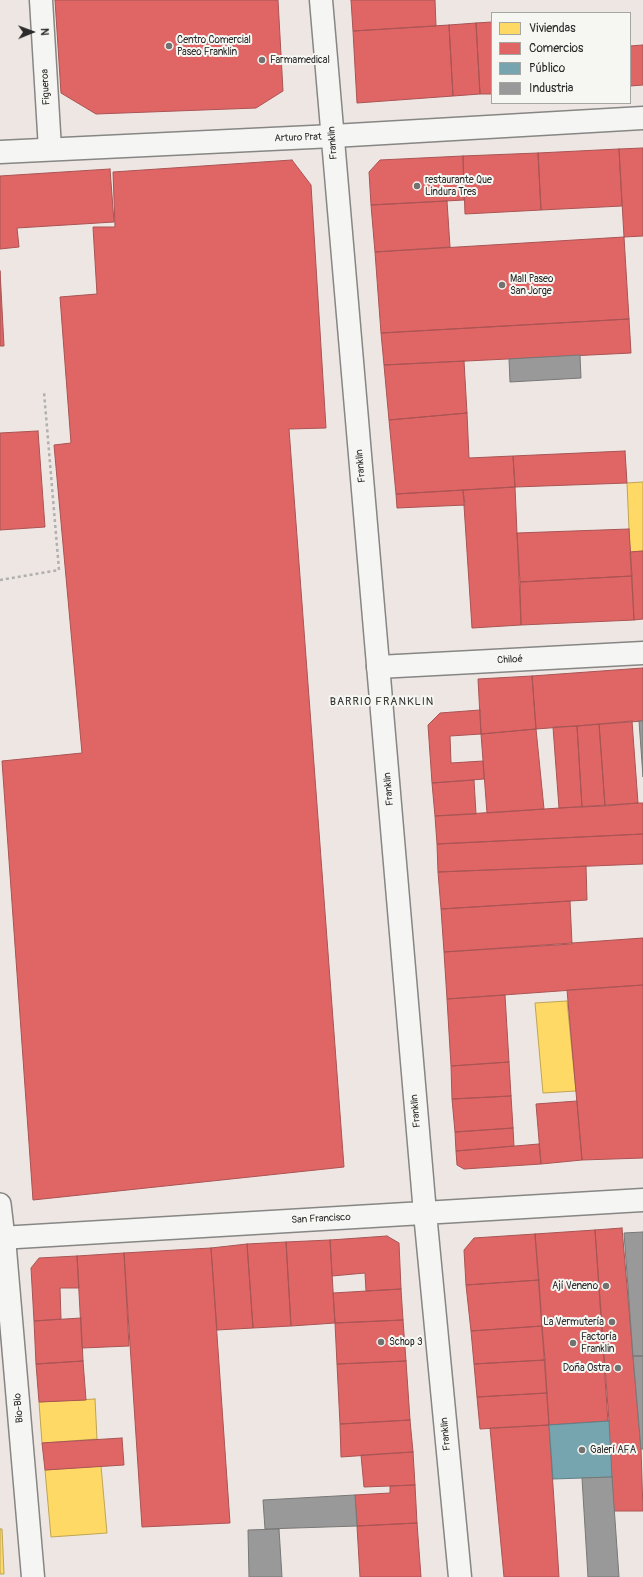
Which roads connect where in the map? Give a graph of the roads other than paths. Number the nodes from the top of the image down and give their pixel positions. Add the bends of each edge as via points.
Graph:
1 (41, 0) edge
2 (321, 0) edge
3 (643, 118) edge
4 (333, 136) junction
5 (50, 150) junction
6 (0, 152) edge
7 (643, 653) edge
8 (378, 667) junction
9 (643, 1200) edge
10 (0, 1204) edge
11 (425, 1213) junction
12 (2, 1238) edge
13 (33, 1577) edge
14 (460, 1577) edge

1 - 5 main road, Figueroa
2 - 4 main road, Franklin
3 - 4 main road, Arturo Prat
4 - 5 main road, Arturo Prat
4 - 8 main road, Franklin
5 - 6 main road, Arturo Prat
7 - 8 main road, Chiloé
8 - 11 main road, Franklin
9 - 11 main road, San Francisco
10 - 12 street
11 - 12 main road, San Francisco
11 - 14 main road, Franklin
12 - 13 main road, Bio-Bio

